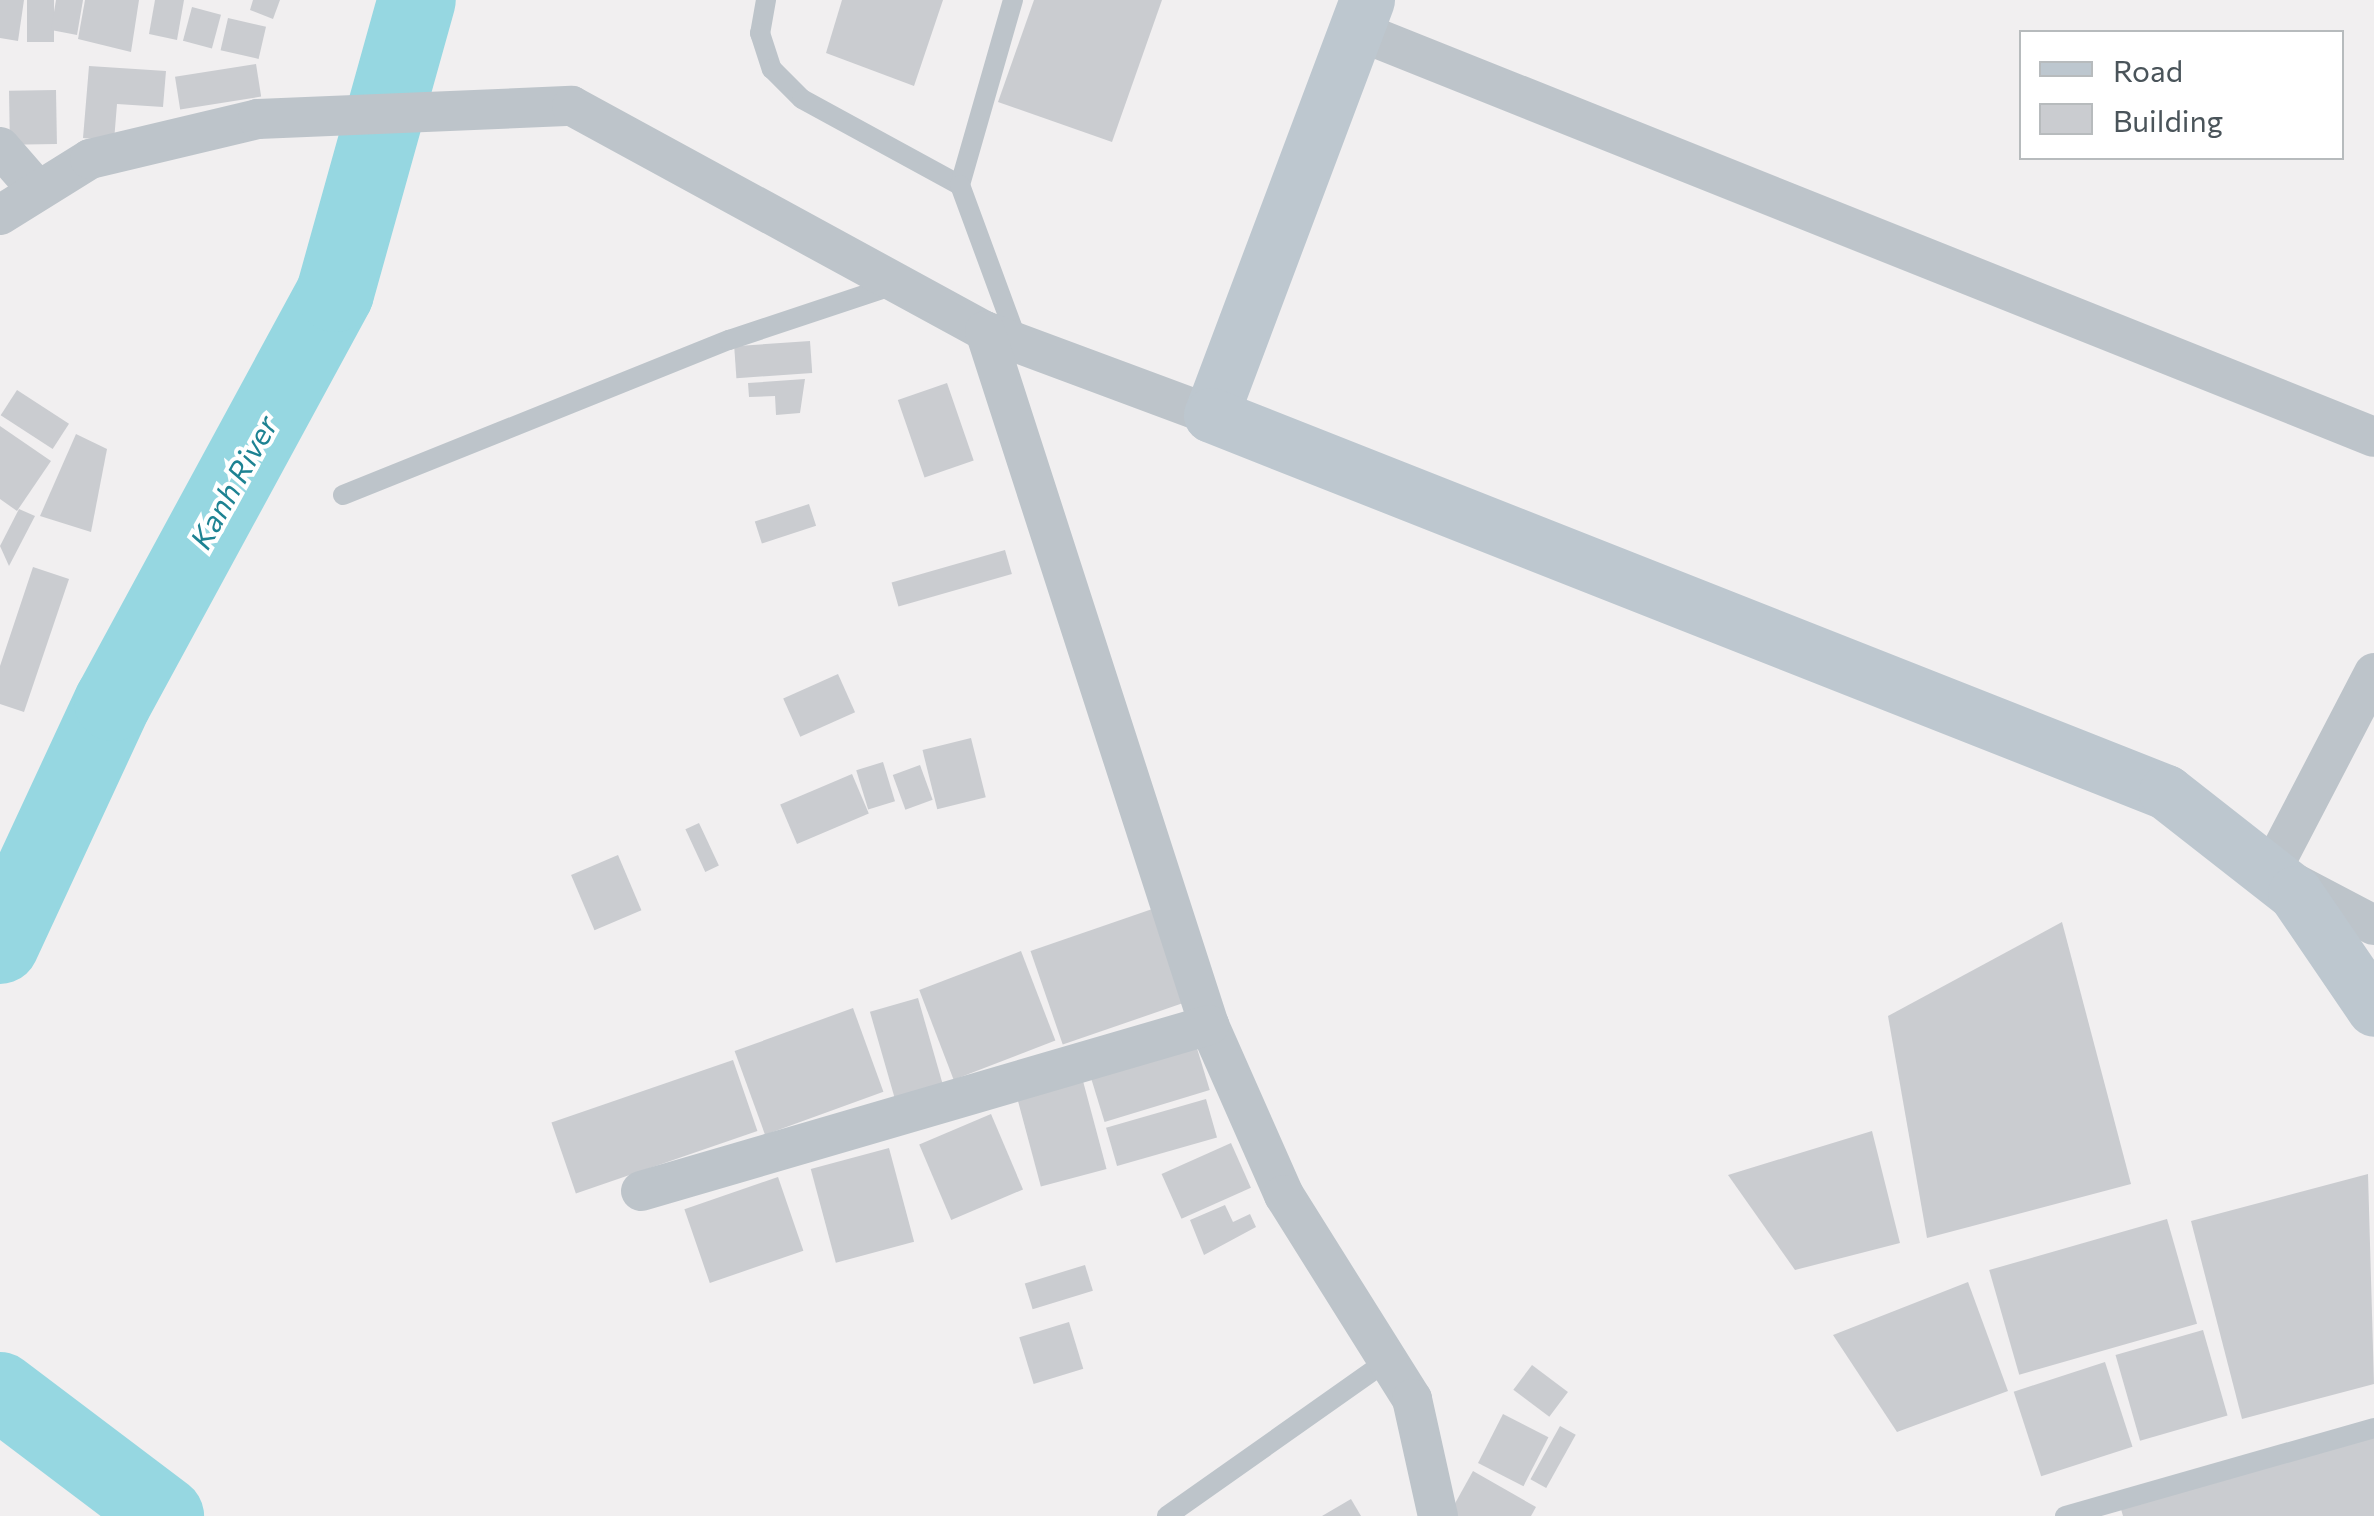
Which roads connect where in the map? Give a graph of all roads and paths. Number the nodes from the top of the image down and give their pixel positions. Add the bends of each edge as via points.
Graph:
1 (766, 0) edge
2 (1013, 0) edge
3 (1362, 15) edge
4 (0, 147) edge
5 (960, 185) junction
6 (34, 186) junction
7 (0, 215) edge
8 (896, 284) junction
9 (985, 331) junction
10 (1021, 348) junction
11 (1211, 415) junction
12 (2374, 438) edge
13 (343, 496) dead end
14 (2374, 673) edge
15 (2271, 871) junction
16 (2374, 925) edge
17 (2374, 1008) edge
18 (1209, 1025) junction
19 (641, 1191) dead end
20 (1388, 1360) junction
21 (2374, 1428) edge
22 (1168, 1516) edge
23 (1438, 1516) edge
24 (2066, 1516) edge

1 - 5 lane via 760,33 772,69 802,100
2 - 5 lane
3 - 11 street
3 - 12 street
4 - 6 street
5 - 10 lane
6 - 7 street
6 - 8 street via 90,158 258,119 572,106
8 - 9 street
8 - 13 lane via 729,340
9 - 10 street
9 - 18 street
10 - 11 street
11 - 15 street via 2166,792
14 - 15 street
15 - 16 street
15 - 17 street
18 - 19 street
18 - 20 street via 1284,1195
20 - 22 lane
20 - 23 street via 1412,1398
21 - 24 lane

